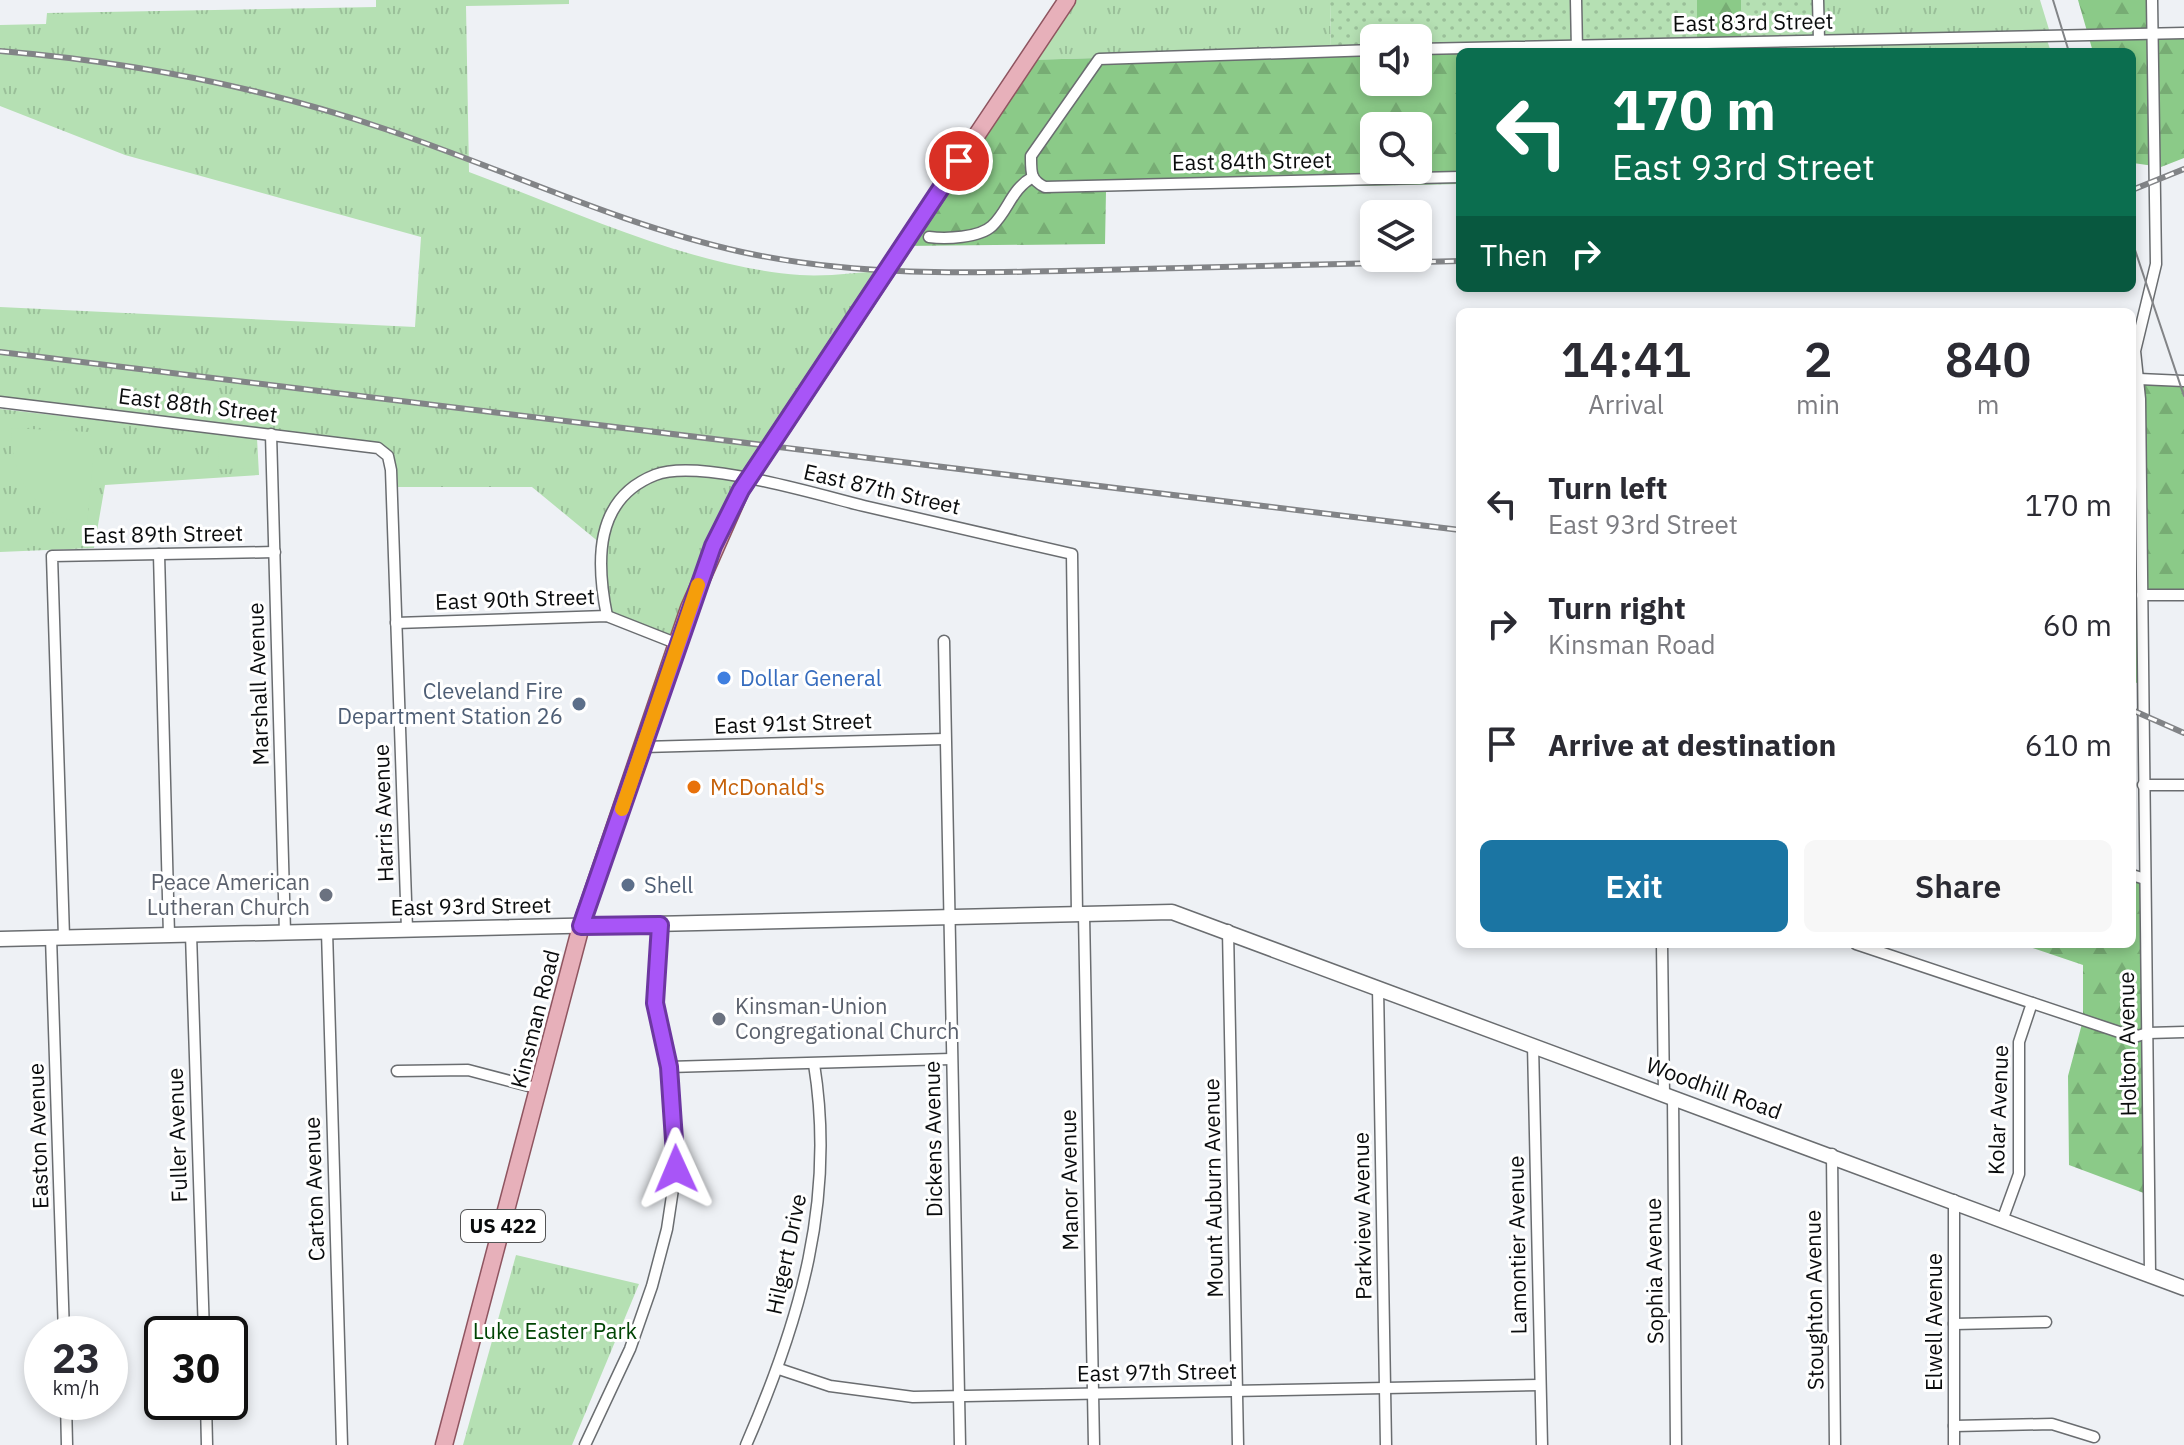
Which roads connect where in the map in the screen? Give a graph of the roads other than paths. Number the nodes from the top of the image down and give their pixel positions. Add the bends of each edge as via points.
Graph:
1 (1067, 0) edge
2 (1576, 0) edge
3 (1818, 0) edge
4 (2152, 0) edge
5 (2184, 33) edge
6 (2152, 34) junction
7 (1819, 40) junction
8 (1577, 48) edge
9 (1604, 48) edge
10 (1432, 49) edge
11 (1456, 49) edge
12 (1360, 50) edge
13 (1033, 177) junction
14 (1456, 177) edge
15 (929, 237) dead end
16 (2136, 347) edge
17 (2136, 358) edge
18 (2139, 379) junction
19 (2184, 381) edge
20 (0, 402) edge
21 (271, 434) junction
22 (388, 456) joint
23 (2137, 525) edge
24 (275, 552) junction
25 (159, 554) junction
26 (1072, 554) joint
27 (52, 556) joint
28 (2142, 595) junction
29 (2184, 595) edge
30 (607, 616) junction
31 (396, 623) junction
32 (944, 641) dead end
33 (678, 644) junction
34 (945, 739) junction
35 (643, 747) junction
36 (2137, 754) edge
37 (2143, 785) junction
38 (2184, 785) edge
39 (2136, 876) edge
40 (2145, 879) junction
41 (1080, 914) junction
42 (948, 916) junction
43 (660, 925) junction
44 (581, 926) junction
45 (407, 929) junction
46 (1228, 930) junction
47 (327, 931) junction
48 (285, 932) junction
49 (191, 934) junction
50 (169, 935) junction
51 (58, 937) junction
52 (0, 939) edge
53 (1662, 948) edge
54 (1868, 948) edge
55 (1378, 987) junction
56 (2032, 1003) junction
57 (2184, 1032) edge
58 (2148, 1033) junction
59 (1533, 1045) junction
60 (951, 1059) junction
61 (814, 1064) junction
62 (669, 1067) junction
63 (397, 1071) dead end
64 (540, 1089) junction
65 (1668, 1096) junction
66 (1832, 1154) junction
67 (1954, 1200) junction
68 (2003, 1218) junction
69 (2150, 1274) junction
70 (2184, 1288) edge
71 (64, 1316) edge
72 (203, 1316) edge
73 (2046, 1322) dead end
74 (1954, 1324) junction
75 (779, 1369) junction
76 (1540, 1385) junction
77 (1385, 1388) junction
78 (1238, 1390) junction
79 (1093, 1393) junction
80 (959, 1395) junction
81 (66, 1420) edge
82 (206, 1420) edge
83 (1954, 1426) junction
84 (2094, 1437) dead end
85 (67, 1445) edge
86 (207, 1445) edge
87 (342, 1445) edge
88 (444, 1445) edge
89 (585, 1445) edge
90 (746, 1445) edge
91 (960, 1445) edge
92 (1094, 1445) edge
93 (1238, 1445) edge
94 (1386, 1445) edge
95 (1542, 1445) edge
96 (1676, 1445) edge
97 (1835, 1445) edge
98 (1954, 1445) edge

1 - 33 main road, Kinsman Road / US 422, bridge via 741,490 713,546
2 - 8 street
3 - 7 street
4 - 6 street, Holton Avenue
5 - 6 street, East 83rd Street
6 - 7 street, East 83rd Street
6 - 16 street, Holton Avenue via 2156,264
7 - 9 street, East 83rd Street
10 - 11 street, East 83rd Street
12 - 13 street via 1099,59 1031,156
13 - 14 street, East 84th Street via 1045,187
13 - 15 street via 1018,186 992,227
17 - 18 street, Holton Avenue
18 - 19 street
18 - 23 street, Holton Avenue
20 - 21 street, East 88th Street
21 - 22 street, East 88th Street via 378,448
21 - 24 street, Marshall Avenue
22 - 31 street, Harris Avenue
23 - 28 street, Holton Avenue
24 - 25 street, East 89th Street
24 - 48 street, Marshall Avenue
25 - 27 street, East 89th Street
25 - 50 street
26 - 30 street, East 87th Street via 756,481 675,470 642,481 616,505 606,523 599,560
26 - 41 street, Manor Avenue
27 - 51 street, Easton Avenue
28 - 29 street
28 - 36 street, Holton Avenue
30 - 31 street, East 90th Street
30 - 33 street, East 90th Street
31 - 45 street, Harris Avenue
32 - 34 street, Dickens Avenue
33 - 35 main road, Kinsman Road / US 422
34 - 35 street, East 91st Street
34 - 42 street, Dickens Avenue
35 - 44 main road, Kinsman Road / US 422
36 - 37 street, Holton Avenue
37 - 38 street
37 - 40 street, Holton Avenue
39 - 40 street
40 - 58 street, Holton Avenue
41 - 42 main road, East 93rd Street
41 - 46 main road, East 93rd Street via 1172,912
41 - 79 street, Manor Avenue
42 - 43 main road, East 93rd Street
42 - 60 street, Dickens Avenue
43 - 44 main road, East 93rd Street
43 - 62 street via 655,1003
44 - 45 main road, East 93rd Street
44 - 64 main road, Kinsman Road / US 422
45 - 47 main road, East 93rd Street
46 - 55 main road, Woodhill Road
46 - 78 street, Mount Auburn Avenue
47 - 48 main road, East 93rd Street
47 - 87 street, Carton Avenue
48 - 49 main road, East 93rd Street
49 - 50 main road, East 93rd Street
49 - 72 street, Fuller Avenue
50 - 51 main road, East 93rd Street
51 - 52 main road, East 93rd Street
51 - 71 street, Easton Avenue
53 - 65 street, Sophia Avenue
54 - 56 street
55 - 59 main road, Woodhill Road
55 - 77 street, Parkview Avenue
56 - 58 street via 2134,1037
56 - 68 street, Kolar Avenue via 2019,1042 2019,1174
57 - 58 street
58 - 69 street, Holton Avenue
59 - 65 main road, Woodhill Road
59 - 76 street, Lamontier Avenue
60 - 61 street
60 - 80 street, Dickens Avenue
61 - 62 street
61 - 75 street, Hilgert Drive via 821,1111 821,1192
62 - 89 street via 676,1169 667,1229 630,1349
63 - 64 street via 468,1070
64 - 88 main road, Kinsman Road / US 422
65 - 66 main road, Woodhill Road
65 - 96 street, Sophia Avenue
66 - 67 main road, Woodhill Road
66 - 97 street, Stoughton Avenue
67 - 68 main road, Woodhill Road
67 - 74 street, Elwell Avenue
68 - 69 main road, Woodhill Road
69 - 70 main road, Woodhill Road
73 - 74 street
74 - 83 street, Elwell Avenue
75 - 80 street, East 97th Street via 879,1395
75 - 90 street, Hilgert Drive
76 - 77 street, East 97th Street
76 - 95 street, Lamontier Avenue
77 - 78 street, East 97th Street
77 - 94 street, Parkview Avenue
78 - 79 street, East 97th Street
78 - 93 street, Mount Auburn Avenue
79 - 80 street, East 97th Street
79 - 92 street, Manor Avenue
80 - 91 street, Dickens Avenue
81 - 85 street
82 - 86 street
83 - 84 street via 2052,1424
83 - 98 street, Elwell Avenue

